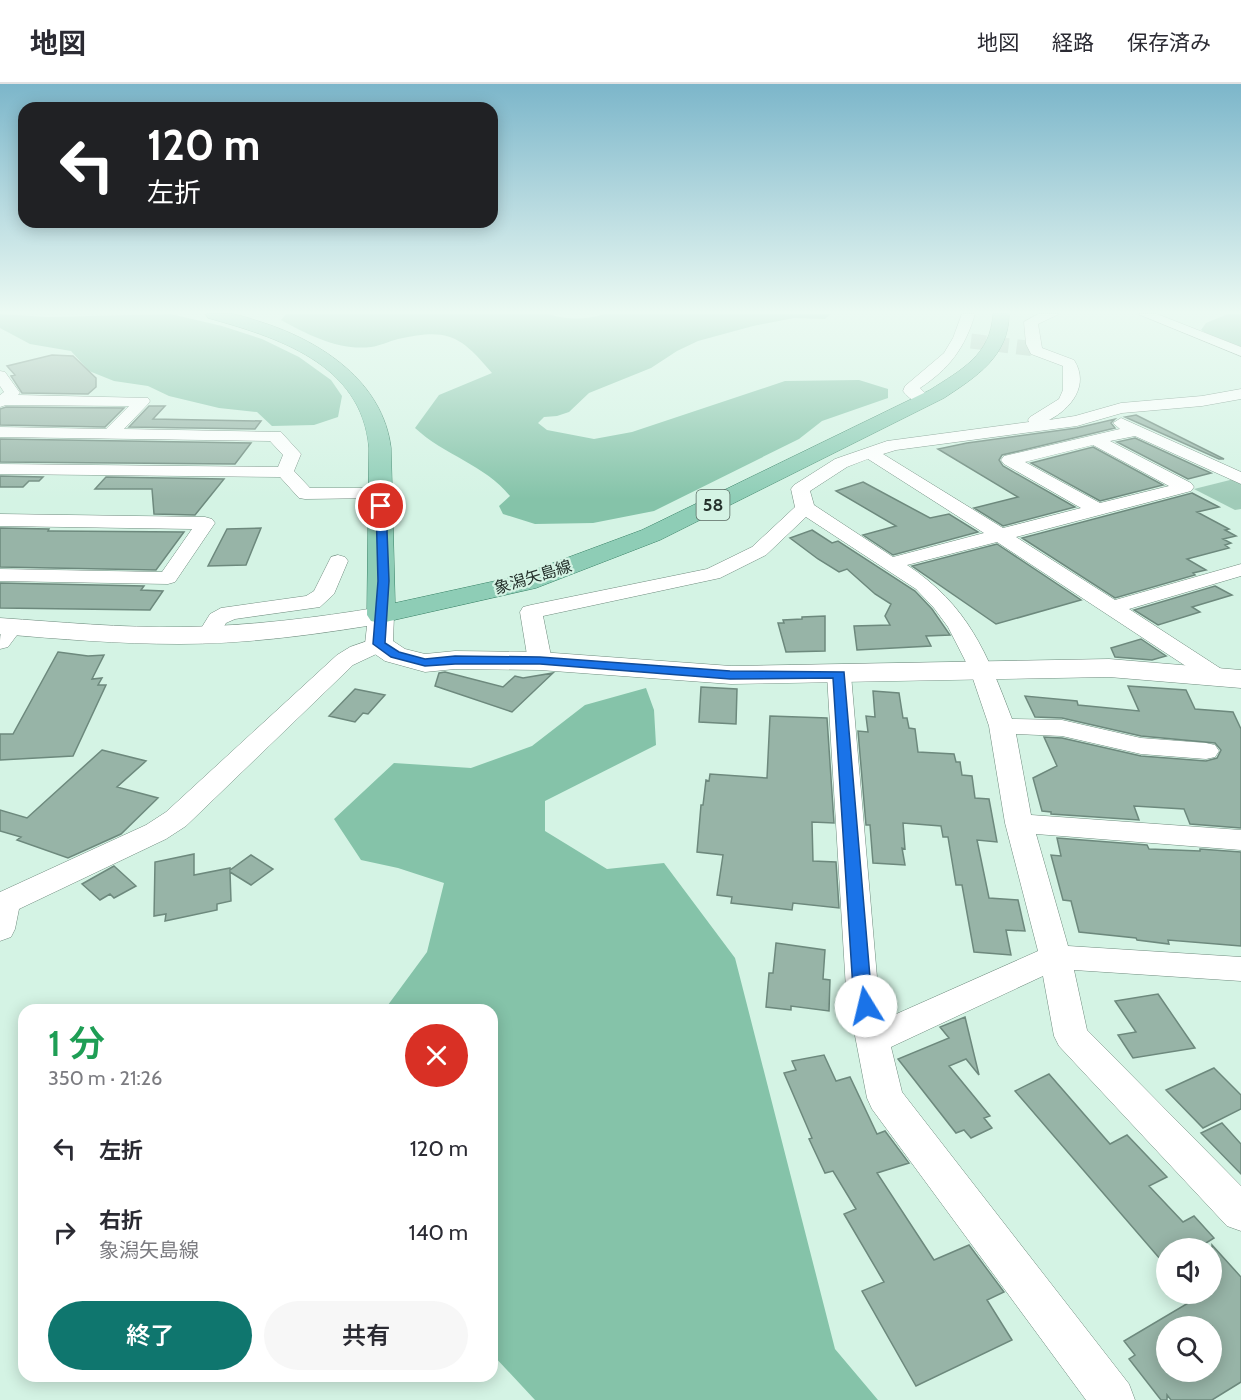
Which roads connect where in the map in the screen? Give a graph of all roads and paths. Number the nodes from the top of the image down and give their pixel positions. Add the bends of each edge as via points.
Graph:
1 (0, 375) edge
2 (346, 375) edge
3 (929, 375) edge
4 (964, 375) tunnel mouth
5 (1072, 375) edge
6 (1241, 394) edge
7 (924, 400) junction
8 (1, 401) edge
9 (1102, 414) junction
10 (1030, 426) junction
11 (1137, 430) junction
12 (0, 432) edge
13 (103, 434) junction
14 (1095, 440) junction
15 (868, 452) junction
16 (0, 469) edge
17 (63, 469) junction
18 (285, 472) junction
19 (1241, 479) edge
20 (380, 493) junction
21 (805, 508) junction
22 (1098, 510) junction
23 (0, 520) edge
24 (1000, 535) junction
25 (338, 561) dead end
26 (892, 563) junction
27 (1241, 570) edge
28 (0, 575) edge
29 (1216, 578) junction
30 (1241, 592) edge
31 (1111, 608) junction
32 (381, 615) junction
33 (4, 632) edge
34 (208, 635) junction
35 (379, 644) junction
36 (540, 661) junction
37 (982, 670) junction
38 (839, 675) junction
39 (1228, 677) edge
40 (1002, 726) junction
41 (1206, 752) dead end
42 (1018, 823) junction
43 (1241, 840) edge
44 (2, 912) edge
45 (1055, 957) junction
46 (1241, 969) edge
47 (873, 1040) junction
48 (1241, 1213) edge
49 (1113, 1400) edge

1 - 8 street via 12,393
2 - 20 main road via 379,435
3 - 7 street via 911,390
4 - 7 main road, 象潟矢島線 / 58
5 - 10 street via 1071,395 1064,405
6 - 9 street via 1121,408
7 - 32 main road, 象潟矢島線 / 58 via 651,535 526,582
8 - 13 street via 142,401
9 - 10 street
9 - 11 street
10 - 15 street via 921,440
11 - 14 street
11 - 19 street
12 - 13 street
13 - 17 street
13 - 18 street via 275,436 292,454
14 - 22 street via 1010,460
14 - 22 street via 1185,487
15 - 21 street via 841,463 800,489
15 - 24 street
16 - 17 street
17 - 18 street
18 - 20 street via 305,494
20 - 32 main road
21 - 26 street
21 - 36 street via 759,551 713,574 531,612
22 - 24 street
23 - 28 street via 205,523 168,578
24 - 26 street
24 - 31 street
25 - 34 street via 323,594 312,602 229,613 218,619
26 - 37 street via 942,603
27 - 29 street
29 - 30 street
29 - 31 street
31 - 39 street
32 - 34 street
32 - 35 street
33 - 34 street
35 - 36 street via 395,655 425,663
35 - 44 street via 345,660 177,819
36 - 38 street via 730,675
37 - 38 street
37 - 39 street via 1109,668
37 - 40 street
38 - 47 street via 862,989
40 - 41 street via 1062,728 1142,746
40 - 42 street
42 - 43 street
42 - 45 street
45 - 46 street
45 - 47 street
45 - 48 street via 1071,1036
47 - 49 street via 885,1098

